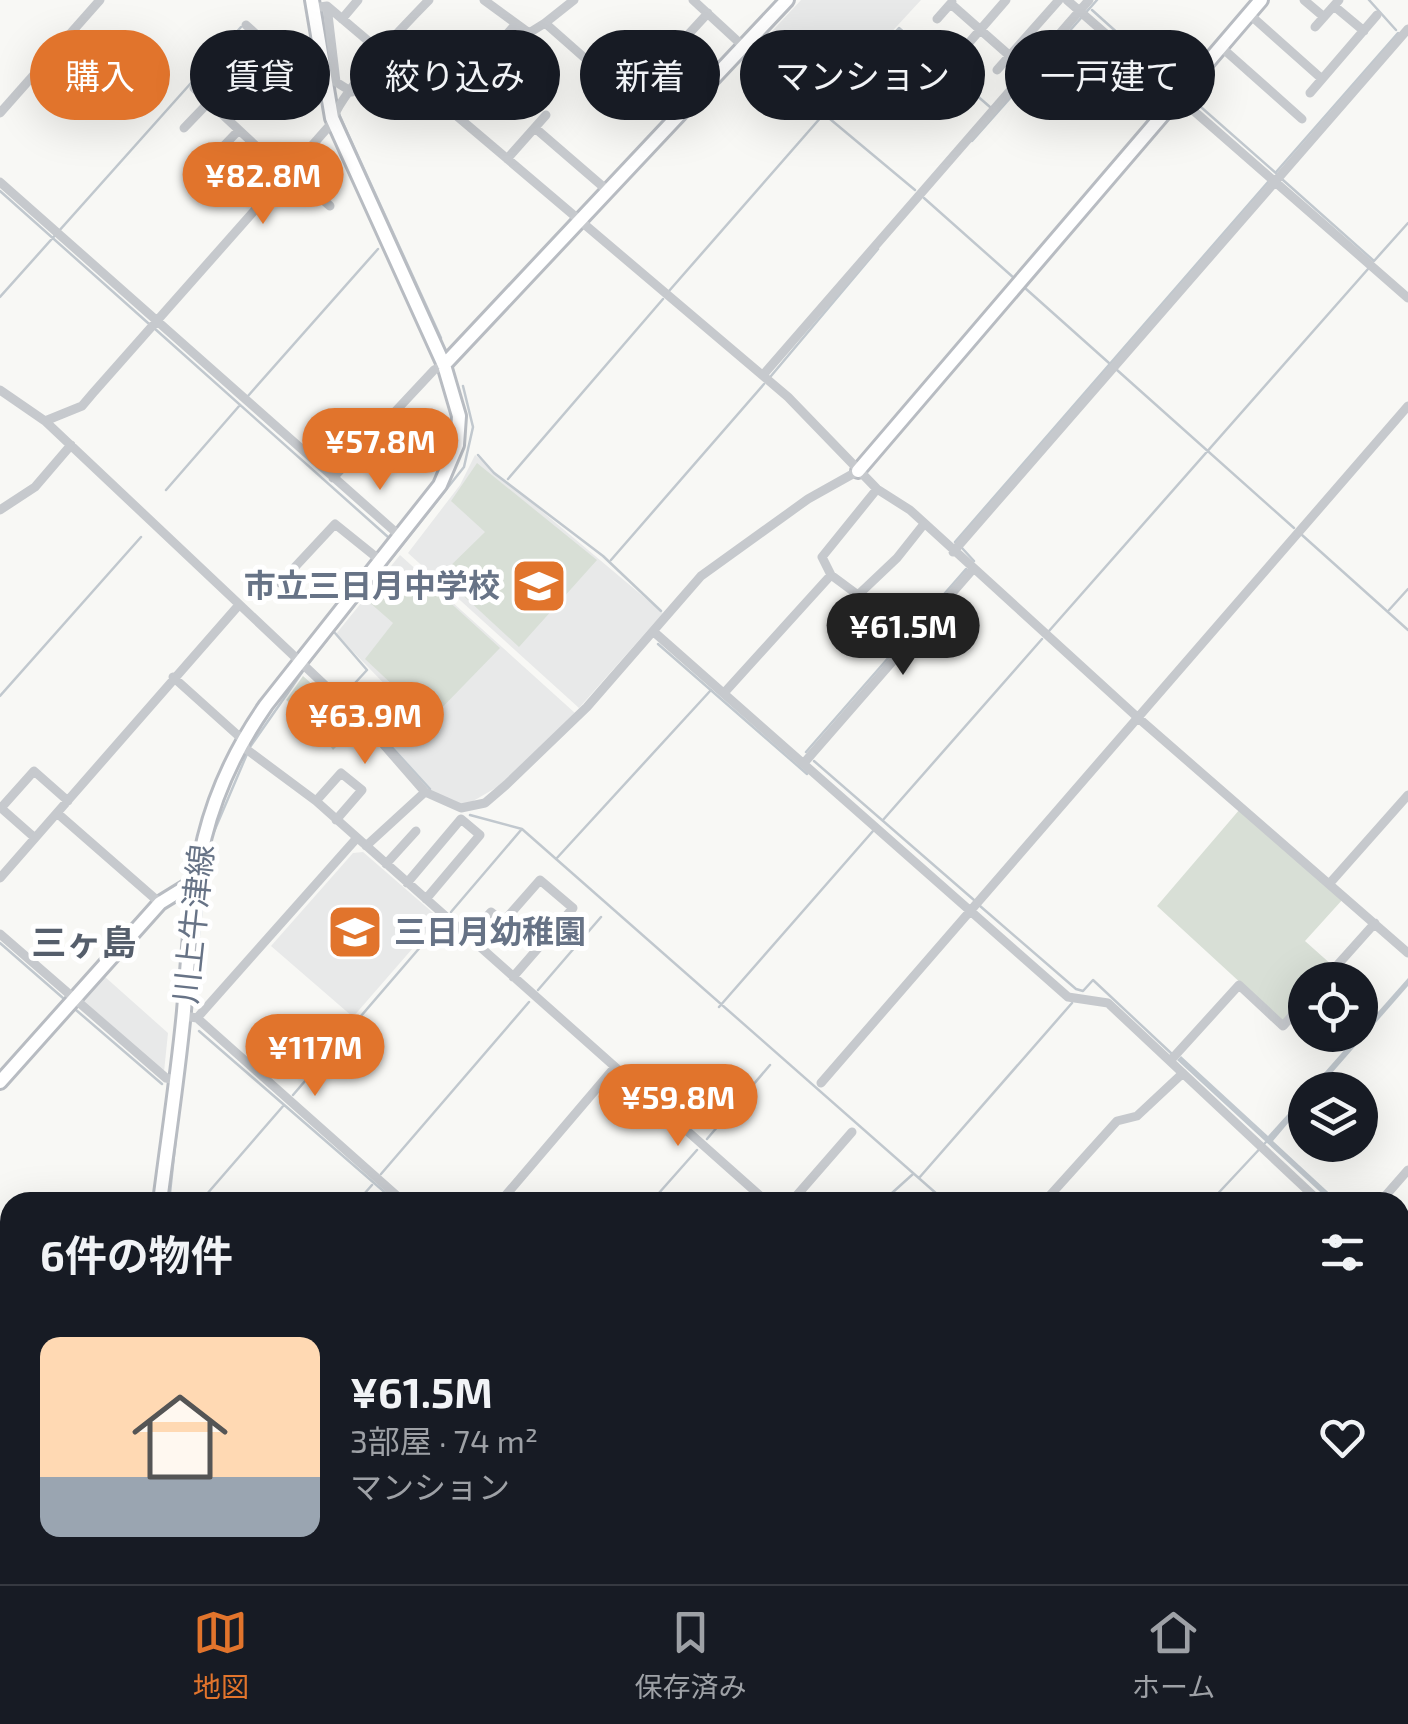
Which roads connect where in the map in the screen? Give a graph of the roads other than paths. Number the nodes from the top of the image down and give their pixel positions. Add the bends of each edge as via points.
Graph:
1 (100, 0) edge
2 (358, 0) edge
3 (428, 0) edge
4 (484, 0) edge
5 (574, 0) edge
6 (787, 0) edge
7 (1006, 0) edge
8 (1059, 0) edge
9 (1068, 0) edge
10 (1088, 0) edge
11 (1261, 0) edge
12 (1304, 0) edge
13 (699, 2) edge
14 (952, 2) edge
15 (1337, 3) edge
16 (317, 5) edge
17 (708, 13) junction
18 (1083, 14) junction
19 (1249, 14) junction
20 (1377, 15) dead end
21 (1324, 17) junction
22 (342, 19) junction
23 (937, 19) dead end
24 (545, 23) junction
25 (246, 25) dead end
26 (514, 26) junction
27 (1315, 27) dead end
28 (1408, 29) edge
29 (252, 30) edge
30 (319, 30) edge
31 (355, 30) edge
32 (399, 30) edge
33 (511, 30) edge
34 (759, 30) edge
35 (980, 30) joint
36 (1033, 30) edge
37 (1104, 30) edge
38 (1364, 31) junction
39 (985, 34) edge
40 (740, 42) edge
41 (1221, 47) junction
42 (740, 50) edge
43 (1005, 52) edge
44 (1215, 54) edge
45 (1005, 61) edge
46 (997, 70) dead end
47 (1322, 78) junction
48 (350, 91) edge
49 (350, 94) edge
50 (1310, 94) dead end
51 (330, 101) edge
52 (336, 112) junction
53 (0, 113) edge
54 (1302, 119) dead end
55 (191, 120) edge
56 (228, 120) edge
57 (463, 120) edge
58 (542, 120) edge
59 (1158, 120) edge
60 (1212, 120) edge
61 (184, 128) dead end
62 (535, 128) junction
63 (239, 130) junction
64 (214, 156) dead end
65 (268, 157) junction
66 (508, 159) junction
67 (287, 171) junction
68 (0, 182) edge
69 (1275, 182) junction
70 (243, 183) dead end
71 (608, 191) junction
72 (330, 206) dead end
73 (580, 220) junction
74 (1408, 298) edge
75 (152, 324) junction
76 (444, 365) junction
77 (763, 375) junction
78 (0, 390) edge
79 (1408, 406) edge
80 (45, 422) junction
81 (70, 445) junction
82 (858, 471) junction
83 (334, 478) junction
84 (878, 489) junction
85 (0, 510) edge
86 (924, 524) junction
87 (400, 536) junction
88 (953, 552) junction
89 (380, 561) junction
90 (972, 568) junction
91 (832, 575) junction
92 (280, 583) dead end
93 (238, 606) junction
94 (654, 632) junction
95 (303, 667) junction
96 (173, 677) junction
97 (724, 693) junction
98 (1136, 716) junction
99 (247, 747) junction
100 (804, 763) junction
101 (425, 792) junction
102 (1408, 795) edge
103 (68, 801) junction
104 (316, 802) junction
105 (56, 813) junction
106 (336, 820) junction
107 (416, 831) dead end
108 (35, 838) junction
109 (356, 839) junction
110 (366, 846) junction
111 (386, 864) junction
112 (0, 878) edge
113 (194, 882) junction
114 (407, 882) junction
115 (1330, 883) junction
116 (426, 899) junction
117 (160, 903) junction
118 (971, 909) junction
119 (1375, 923) junction
120 (0, 934) edge
121 (468, 937) junction
122 (1408, 953) edge
123 (1340, 962) edge
124 (513, 977) junction
125 (75, 999) junction
126 (190, 1017) junction
127 (1288, 1020) edge
128 (1170, 1061) junction
129 (615, 1067) junction
130 (1183, 1073) junction
131 (176, 1080) junction
132 (0, 1082) edge
133 (821, 1083) dead end
134 (852, 1132) dead end
135 (1408, 1170) edge
136 (161, 1192) edge
137 (392, 1192) edge
138 (509, 1192) edge
139 (756, 1192) edge
140 (800, 1192) edge
141 (1053, 1192) edge
142 (1309, 1192) edge
143 (1389, 1192) edge

1 - 53 street
2 - 22 street
3 - 32 street
4 - 26 street
5 - 24 street
6 - 34 main road
7 - 35 street
8 - 36 street
9 - 18 street
10 - 18 street
11 - 19 main road
12 - 21 street
13 - 17 street
14 - 23 street
14 - 35 street
15 - 21 street
15 - 38 street
16 - 22 street
16 - 30 main road, 川上牛津線
16 - 48 street via 336,82
17 - 24 street via 630,98
17 - 40 street
18 - 37 street
18 - 77 street
19 - 41 main road
19 - 47 street
20 - 38 street
21 - 27 street
22 - 31 street
24 - 26 street via 530,34
25 - 29 street
26 - 33 street
28 - 69 street
38 - 47 street
39 - 43 street
41 - 44 main road
41 - 54 street
42 - 71 main road
45 - 46 street
47 - 50 street
49 - 52 street
51 - 52 main road, 川上牛津線
52 - 67 street
52 - 76 main road, 川上牛津線
55 - 61 street
56 - 63 street
57 - 66 street
58 - 62 street
59 - 82 main road
60 - 69 street
62 - 66 street
62 - 71 street
63 - 64 street
63 - 65 street
65 - 67 street
65 - 70 street
66 - 73 street
67 - 72 street
67 - 75 street
68 - 75 street
69 - 74 street
69 - 88 street
71 - 73 main road
73 - 76 main road
73 - 77 street
75 - 80 street via 82,406
75 - 83 street
76 - 83 street
76 - 87 main road, 川上牛津線 via 459,416 458,446 440,485
77 - 82 street
78 - 80 street
79 - 98 street
80 - 81 street
81 - 85 street via 35,486
81 - 93 street
82 - 84 street
82 - 94 street via 712,568
83 - 87 street
84 - 86 street
84 - 91 street via 822,557
86 - 88 street
86 - 91 street via 858,595
87 - 89 main road, 川上牛津線
88 - 90 street
89 - 92 street via 335,524
89 - 95 main road, 川上牛津線
90 - 98 street
90 - 100 street
91 - 97 street
93 - 95 street
93 - 96 street
94 - 97 street
94 - 101 street via 486,803 461,808
95 - 99 main road, 川上牛津線
95 - 101 street via 364,722
96 - 99 street
96 - 103 street
97 - 100 street
98 - 115 street
98 - 118 street
99 - 104 street
99 - 113 main road, 川上牛津線 via 206,822
100 - 118 street
101 - 110 street
102 - 115 street
103 - 105 street
103 - 108 street via 34,771 1,808
104 - 106 street
104 - 106 street via 341,773 362,790
105 - 108 street
105 - 117 street
106 - 109 street
107 - 111 street
108 - 112 street
109 - 110 street
109 - 126 street
110 - 111 street
111 - 114 street
113 - 117 main road
113 - 126 main road, 川上牛津線
114 - 116 street
114 - 116 street via 461,819 480,835
115 - 119 street
116 - 121 street
117 - 125 main road
118 - 128 street via 1068,996 1108,1003
118 - 133 street
119 - 122 street
119 - 123 street
120 - 125 street
121 - 124 street
121 - 124 street via 490,912 503,922 540,880 573,908
124 - 129 street
125 - 131 street
125 - 132 main road
126 - 131 main road, 川上牛津線
126 - 137 street
127 - 128 street via 1283,1026 1238,985
128 - 130 street
129 - 138 street
129 - 139 street
130 - 141 street via 1137,1116 1117,1121
130 - 142 street
131 - 136 main road, 川上牛津線
134 - 140 street
135 - 143 street

